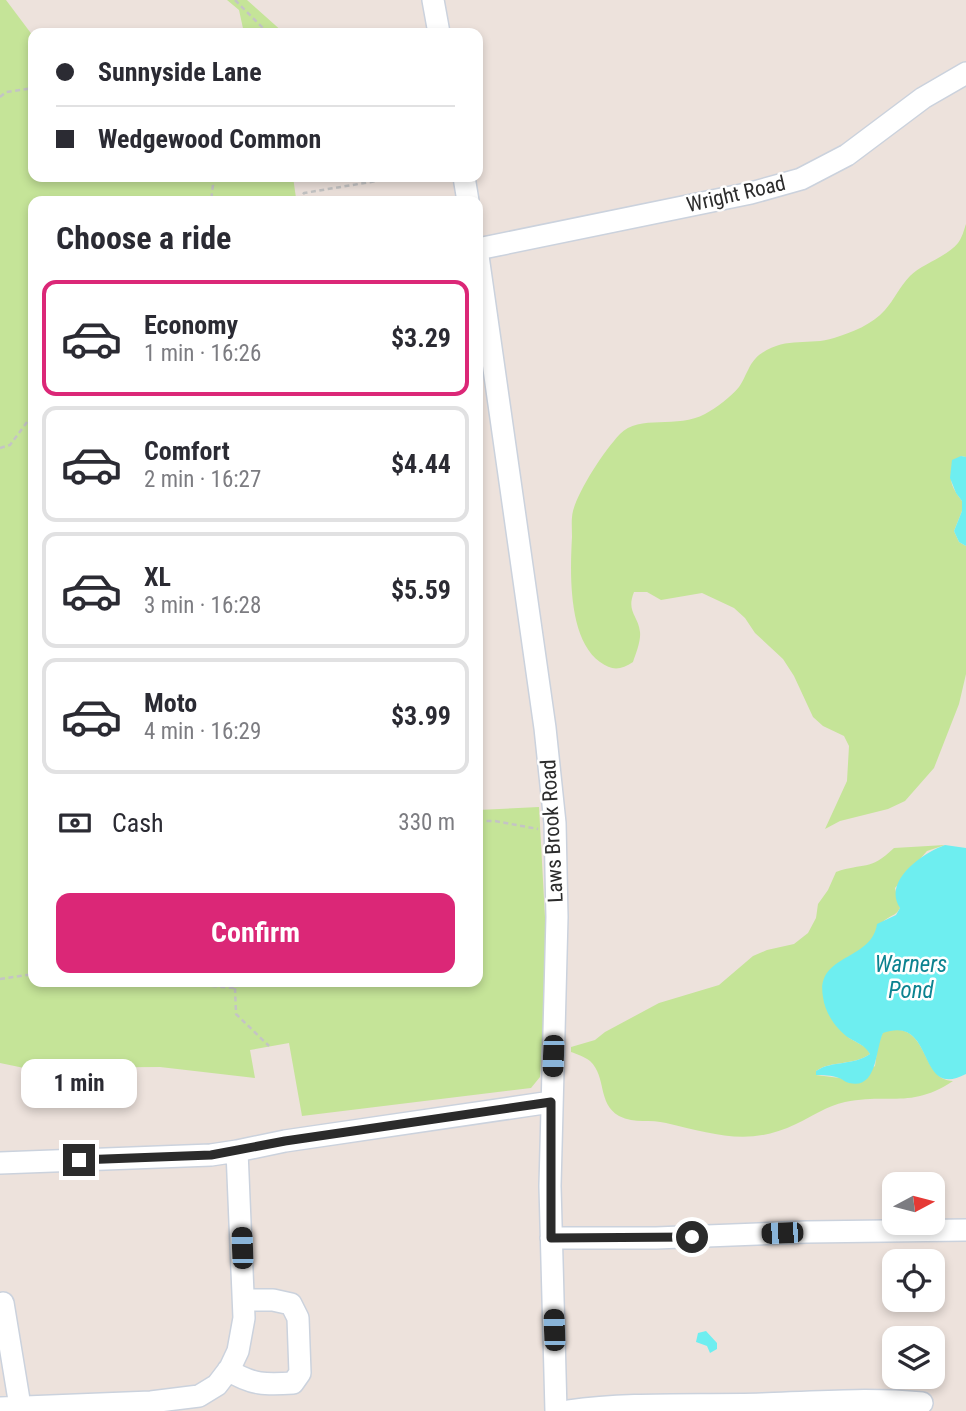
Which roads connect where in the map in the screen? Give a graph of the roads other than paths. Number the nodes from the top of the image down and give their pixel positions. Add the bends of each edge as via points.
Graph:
1 (433, 0) edge
2 (438, 28) edge
3 (966, 74) edge
4 (483, 248) edge
5 (483, 291) edge
6 (551, 1102) junction
7 (237, 1152) junction
8 (0, 1163) edge
9 (966, 1230) edge
10 (551, 1238) junction
11 (244, 1300) junction
12 (3, 1303) dead end
13 (228, 1370) junction
14 (922, 1403) dead end
15 (10, 1407) edge
16 (762, 1408) edge
17 (556, 1411) edge
18 (569, 1411) edge

1 - 2 street
3 - 4 street, Wright Road via 923,98 846,155 801,179
5 - 6 street, Laws Brook Road via 545,728 555,832 557,962
6 - 7 street
6 - 10 street, Laws Brook Road
7 - 8 street
7 - 11 street
9 - 10 street
10 - 17 street, Laws Brook Road
11 - 13 street via 242,1336
11 - 13 street via 291,1304 298,1318 300,1373 293,1383 264,1385
12 - 15 street
13 - 15 street via 217,1385 200,1396
14 - 16 street via 853,1400
16 - 18 street via 651,1405

